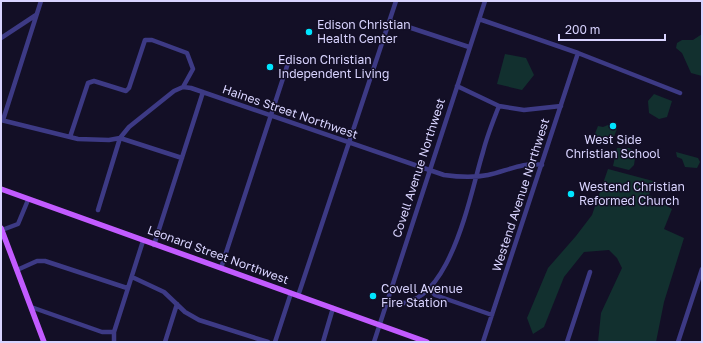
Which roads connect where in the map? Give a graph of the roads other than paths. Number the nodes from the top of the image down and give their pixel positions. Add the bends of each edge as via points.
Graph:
1 (41, 1) edge
2 (396, 1) edge
3 (485, 1) edge
4 (36, 15) junction
5 (479, 19) junction
6 (390, 21) junction
7 (1, 38) edge
8 (470, 47) junction
9 (578, 53) junction
10 (290, 57) dead end
11 (457, 86) junction
12 (183, 87) junction
13 (204, 92) junction
14 (680, 93) dead end
15 (499, 106) junction
16 (561, 106) junction
17 (271, 115) junction
18 (2, 120) edge
19 (70, 137) junction
20 (120, 138) junction
21 (349, 143) junction
22 (182, 158) junction
23 (542, 165) junction
24 (428, 171) junction
25 (476, 176) junction
26 (1, 189) edge
27 (28, 200) junction
28 (98, 210) dead end
29 (1, 229) edge
30 (143, 240) junction
31 (154, 245) junction
32 (221, 268) junction
33 (702, 269) edge
34 (17, 270) junction
35 (590, 272) dead end
36 (132, 277) junction
37 (127, 288) junction
38 (429, 289) junction
39 (291, 293) junction
40 (298, 296) junction
41 (386, 302) junction
42 (177, 304) junction
43 (31, 307) junction
44 (333, 308) junction
45 (492, 315) junction
46 (379, 324) junction
47 (114, 332) junction
48 (44, 342) edge
49 (114, 342) edge
50 (165, 342) edge
51 (268, 342) edge
52 (275, 342) edge
53 (322, 342) edge
54 (374, 342) edge
55 (428, 342) edge
56 (483, 342) edge
57 (567, 342) edge
58 (678, 342) edge

1 - 4 street
2 - 6 street
3 - 5 street, Covell Avenue Northwest
4 - 7 street
4 - 18 street
5 - 8 street, Covell Avenue Northwest
5 - 9 street
6 - 8 street
6 - 21 street
8 - 11 street, Covell Avenue Northwest
9 - 14 street
9 - 16 street, Westend Avenue Northwest
10 - 17 street
11 - 15 street
11 - 24 street, Covell Avenue Northwest
12 - 13 street, Haines Street Northwest
12 - 19 street via 193,69 189,56 177,48 145,40 126,91 94,81 88,83
12 - 20 street via 174,91
13 - 17 street, Haines Street Northwest
13 - 22 street
15 - 16 street via 524,110
15 - 25 street
16 - 23 street, Westend Avenue Northwest
17 - 21 street, Haines Street Northwest
17 - 32 street
18 - 19 street
19 - 20 street via 102,140
20 - 22 street
20 - 28 street
21 - 24 street, Haines Street Northwest
21 - 40 street
22 - 31 street
23 - 25 street, Haines Street Northwest
23 - 45 street, Westend Avenue Northwest
24 - 25 street, Haines Street Northwest via 457,177
24 - 41 street, Covell Avenue Northwest
25 - 38 street via 457,239 445,265
26 - 27 main road, Leonard Street Northwest
27 - 29 street via 18,224
27 - 30 main road, Leonard Street Northwest
29 - 34 main road
30 - 31 main road, Leonard Street Northwest
30 - 36 street
31 - 32 main road, Leonard Street Northwest
32 - 39 main road, Leonard Street Northwest
33 - 58 street
34 - 37 street via 37,261 45,261
34 - 43 main road
35 - 57 street
36 - 37 street
36 - 42 street via 164,292
37 - 47 street
38 - 41 street via 417,299 405,304
38 - 45 street via 435,295
39 - 40 main road, Leonard Street Northwest
39 - 52 street
40 - 44 main road, Leonard Street Northwest
41 - 46 street, Covell Avenue Northwest
42 - 50 street
42 - 51 street via 199,320
43 - 47 street via 102,332
43 - 48 main road
44 - 46 main road, Leonard Street Northwest
44 - 53 street
45 - 56 street, Westend Avenue Northwest
46 - 54 street, Covell Avenue Northwest
46 - 55 main road, Leonard Street Northwest
47 - 49 street

